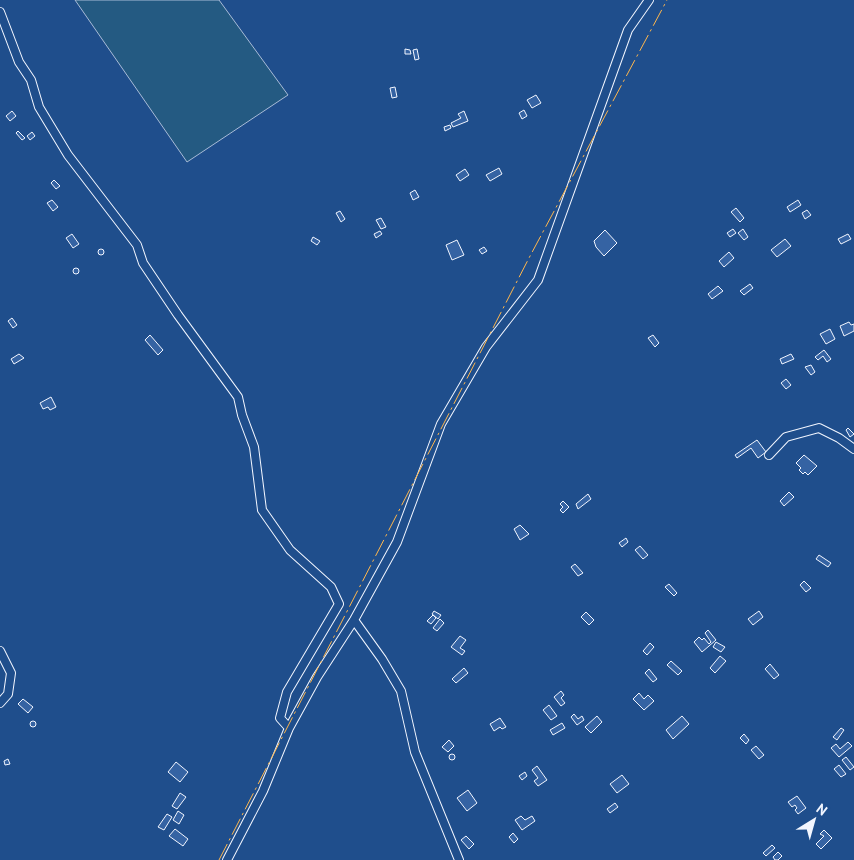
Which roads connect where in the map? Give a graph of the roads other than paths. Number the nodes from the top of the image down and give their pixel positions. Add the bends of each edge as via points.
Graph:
1 (649, 0) edge
2 (0, 12) edge
3 (854, 450) edge
4 (769, 455) dead end
5 (354, 620) junction
6 (0, 651) edge
7 (0, 703) edge
8 (289, 728) junction
9 (227, 860) edge
10 (459, 860) edge

1 - 5 street via 628,30 538,280 486,348 441,424 397,542
2 - 8 street via 19,62 31,80 39,107 68,155 137,245 143,262 173,308 238,397 254,447 262,510 290,550 331,587 339,604 287,692 280,718
3 - 4 street via 819,428 786,437
5 - 8 street
5 - 10 street via 401,691 415,752
6 - 7 street via 11,673 8,694
8 - 9 street via 263,790

